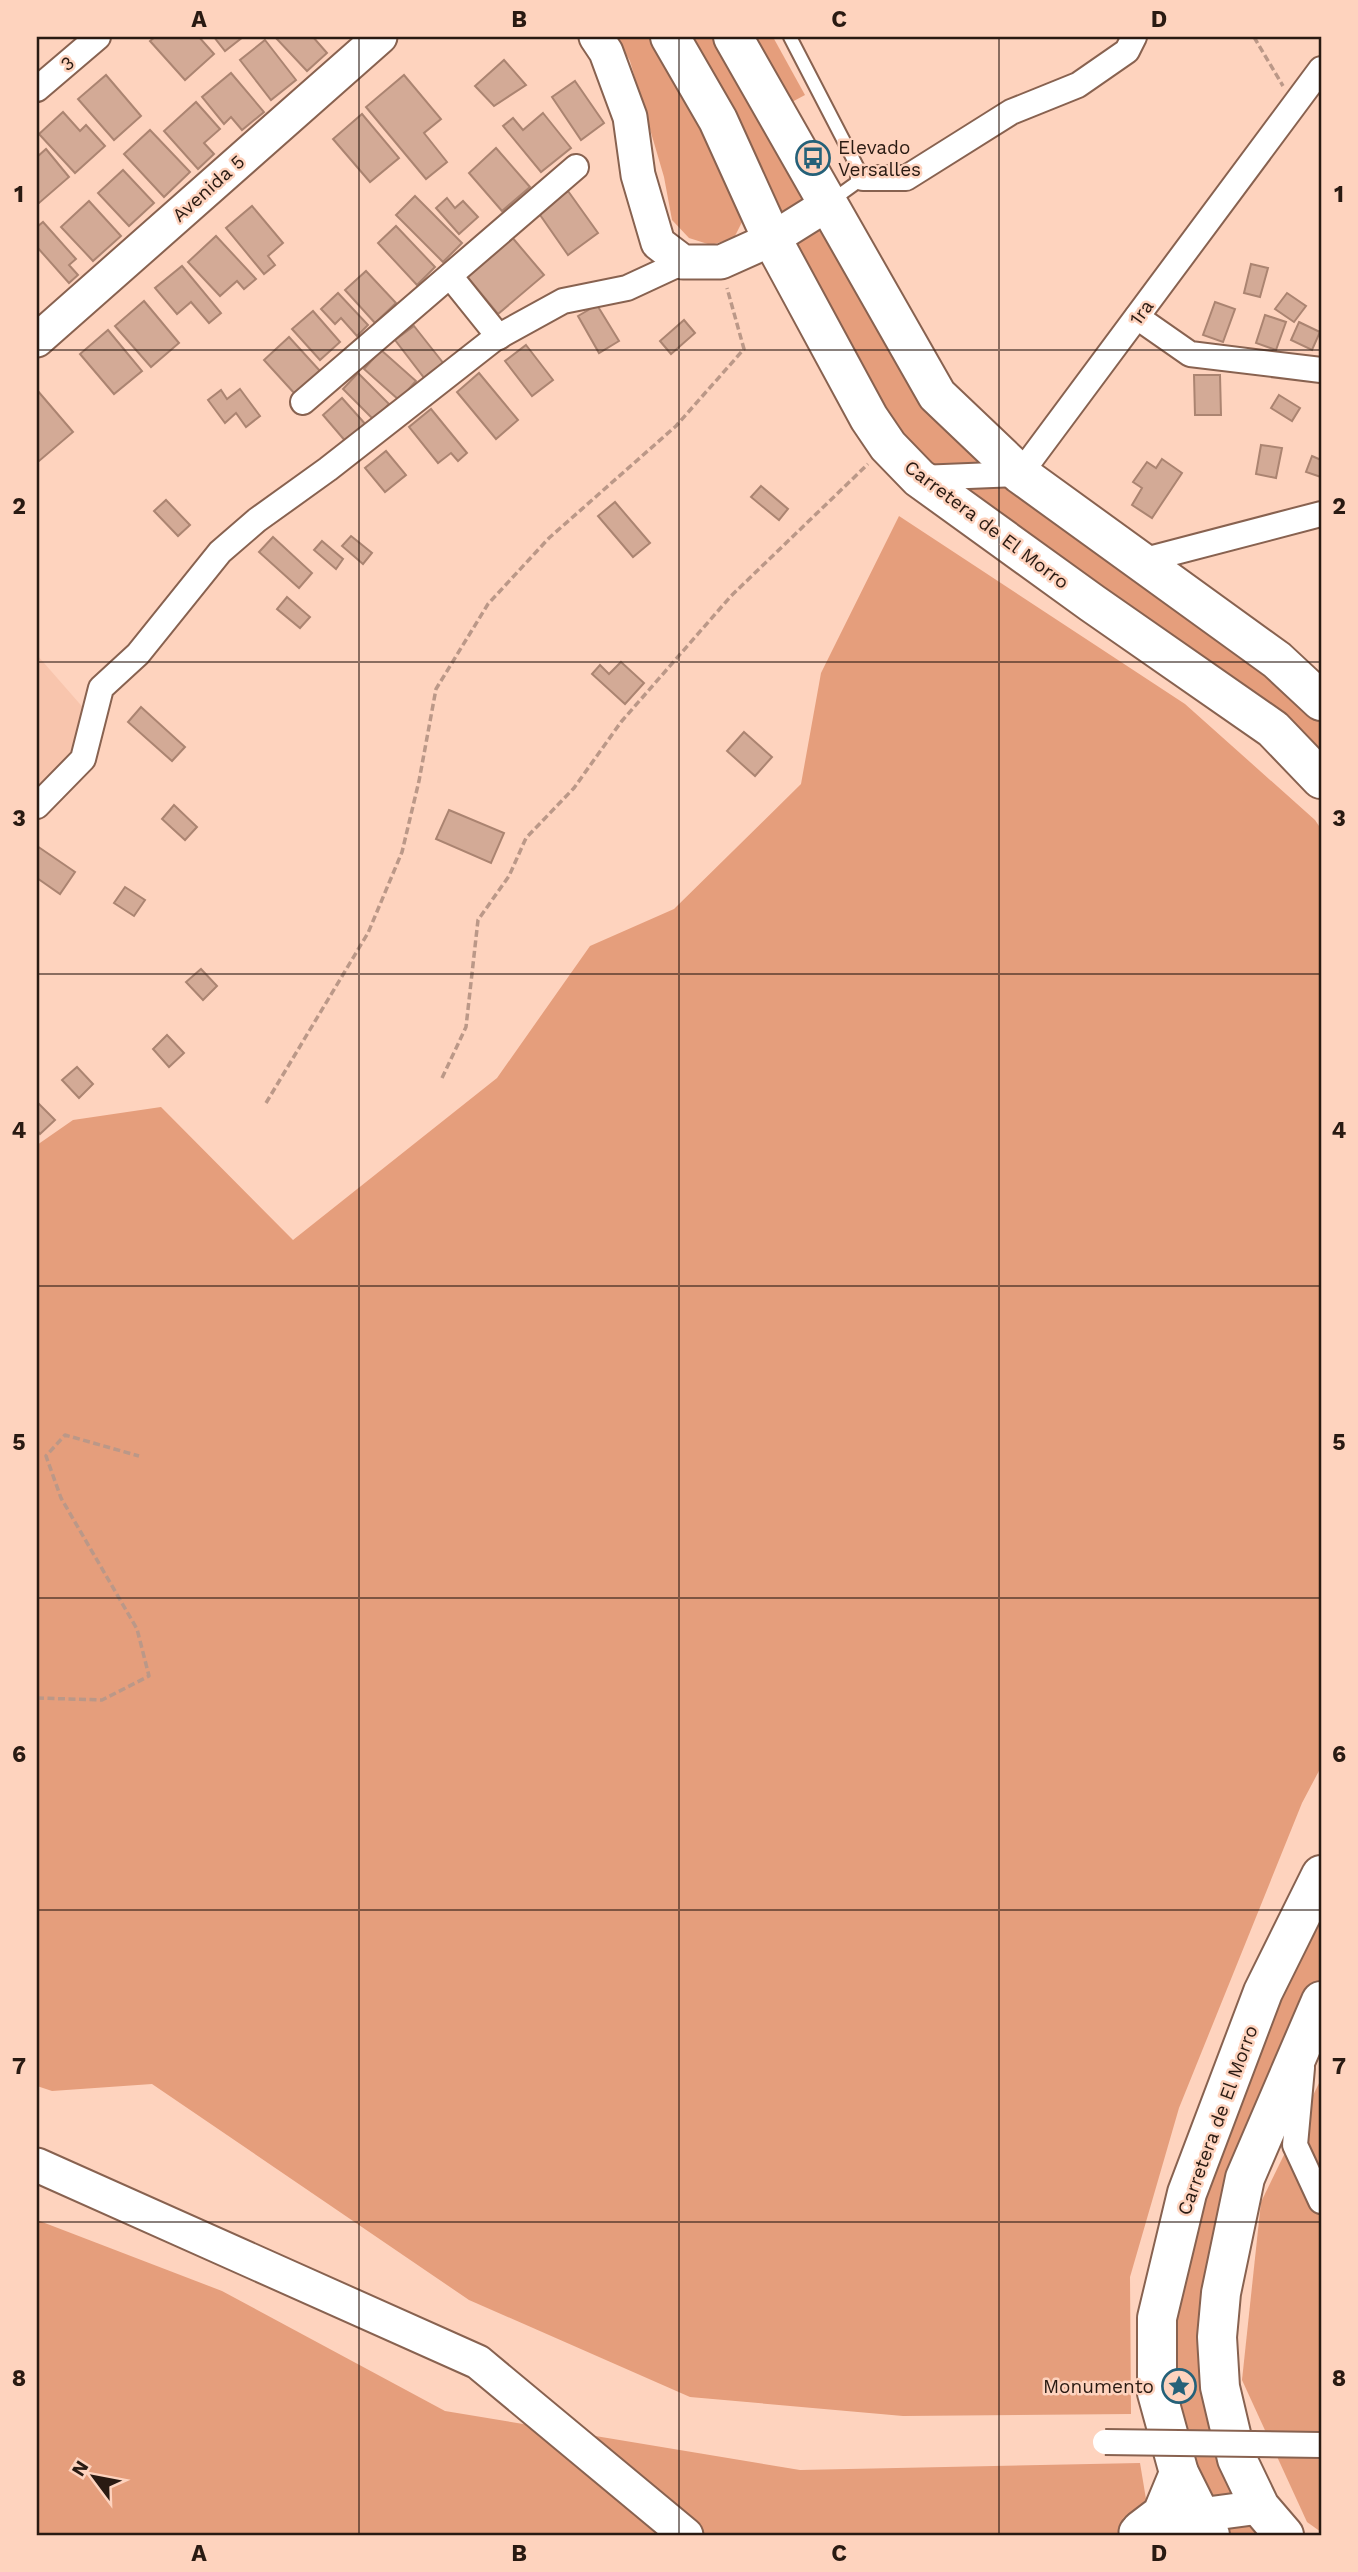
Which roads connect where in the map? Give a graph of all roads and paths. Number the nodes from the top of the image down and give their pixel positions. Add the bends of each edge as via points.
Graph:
1 (98, 37) edge
2 (380, 37) edge
3 (596, 37) edge
4 (670, 37) edge
5 (733, 37) edge
6 (790, 37) edge
7 (1134, 37) edge
8 (1254, 37) edge
9 (1321, 69) edge
10 (37, 89) edge
11 (1294, 105) junction
12 (576, 167) dead end
13 (863, 178) junction
14 (828, 204) junction
15 (772, 239) junction
16 (682, 262) junction
17 (720, 262) junction
18 (450, 276) junction
19 (1137, 317) junction
20 (499, 337) junction
21 (37, 340) edge
22 (1321, 370) edge
23 (303, 402) dead end
24 (888, 446) junction
25 (1020, 474) junction
26 (919, 478) junction
27 (1321, 514) edge
28 (1141, 561) junction
29 (1321, 701) edge
30 (1321, 779) edge
31 (37, 806) edge
32 (442, 1078) dead end
33 (266, 1103) dead end
34 (139, 1456) dead end
35 (37, 1698) edge
36 (1321, 1874) edge
37 (1321, 2001) edge
38 (1305, 2035) junction
39 (37, 2165) edge
40 (1321, 2201) edge
41 (1105, 2442) dead end
42 (1321, 2445) edge
43 (1179, 2473) junction
44 (1272, 2521) edge
45 (1205, 2525) edge
46 (1134, 2533) edge
47 (683, 2535) edge

1 - 10 street, 3
2 - 21 street, Avenida 5
3 - 16 street via 630,117 638,175 658,243
4 - 15 main road, Carretera de El Morro via 718,120
5 - 14 main road
6 - 13 lane
7 - 13 street via 1127,51 1078,85 1011,112 906,178
8 - 11 path
9 - 11 street, 1ra
11 - 19 street, 1ra
12 - 18 street
13 - 14 lane
14 - 15 street
14 - 25 main road via 937,396
15 - 17 street
15 - 24 main road, Carretera de El Morro
16 - 17 street
16 - 20 street via 627,288 564,301
17 - 33 path via 744,349 676,426 549,538 488,604 436,689 402,852 368,933
18 - 20 street
18 - 23 street
19 - 22 street via 1190,354
19 - 25 street, 1ra
20 - 31 street via 220,551 138,654 101,688 83,759
24 - 26 main road, Carretera de El Morro
24 - 32 path via 731,596 621,722 573,788 526,838 509,877 478,920 466,1027
25 - 26 street
25 - 28 main road
26 - 30 main road, Carretera de El Morro via 1273,729
27 - 28 street
28 - 29 main road via 1277,660
34 - 35 path via 65,1435 46,1456 61,1498 137,1629 149,1676 102,1700
36 - 43 main road, Carretera de El Morro via 1263,1992 1187,2193 1157,2318 1157,2393
37 - 38 main road
38 - 40 street via 1295,2145
38 - 44 main road via 1245,2178 1221,2292 1217,2337 1220,2387 1237,2459
39 - 47 street via 478,2362
41 - 42 street, bridge
43 - 45 main road, Carretera de El Morro
43 - 46 main road via 1162,2514
44 - 45 street
45 - 46 street

